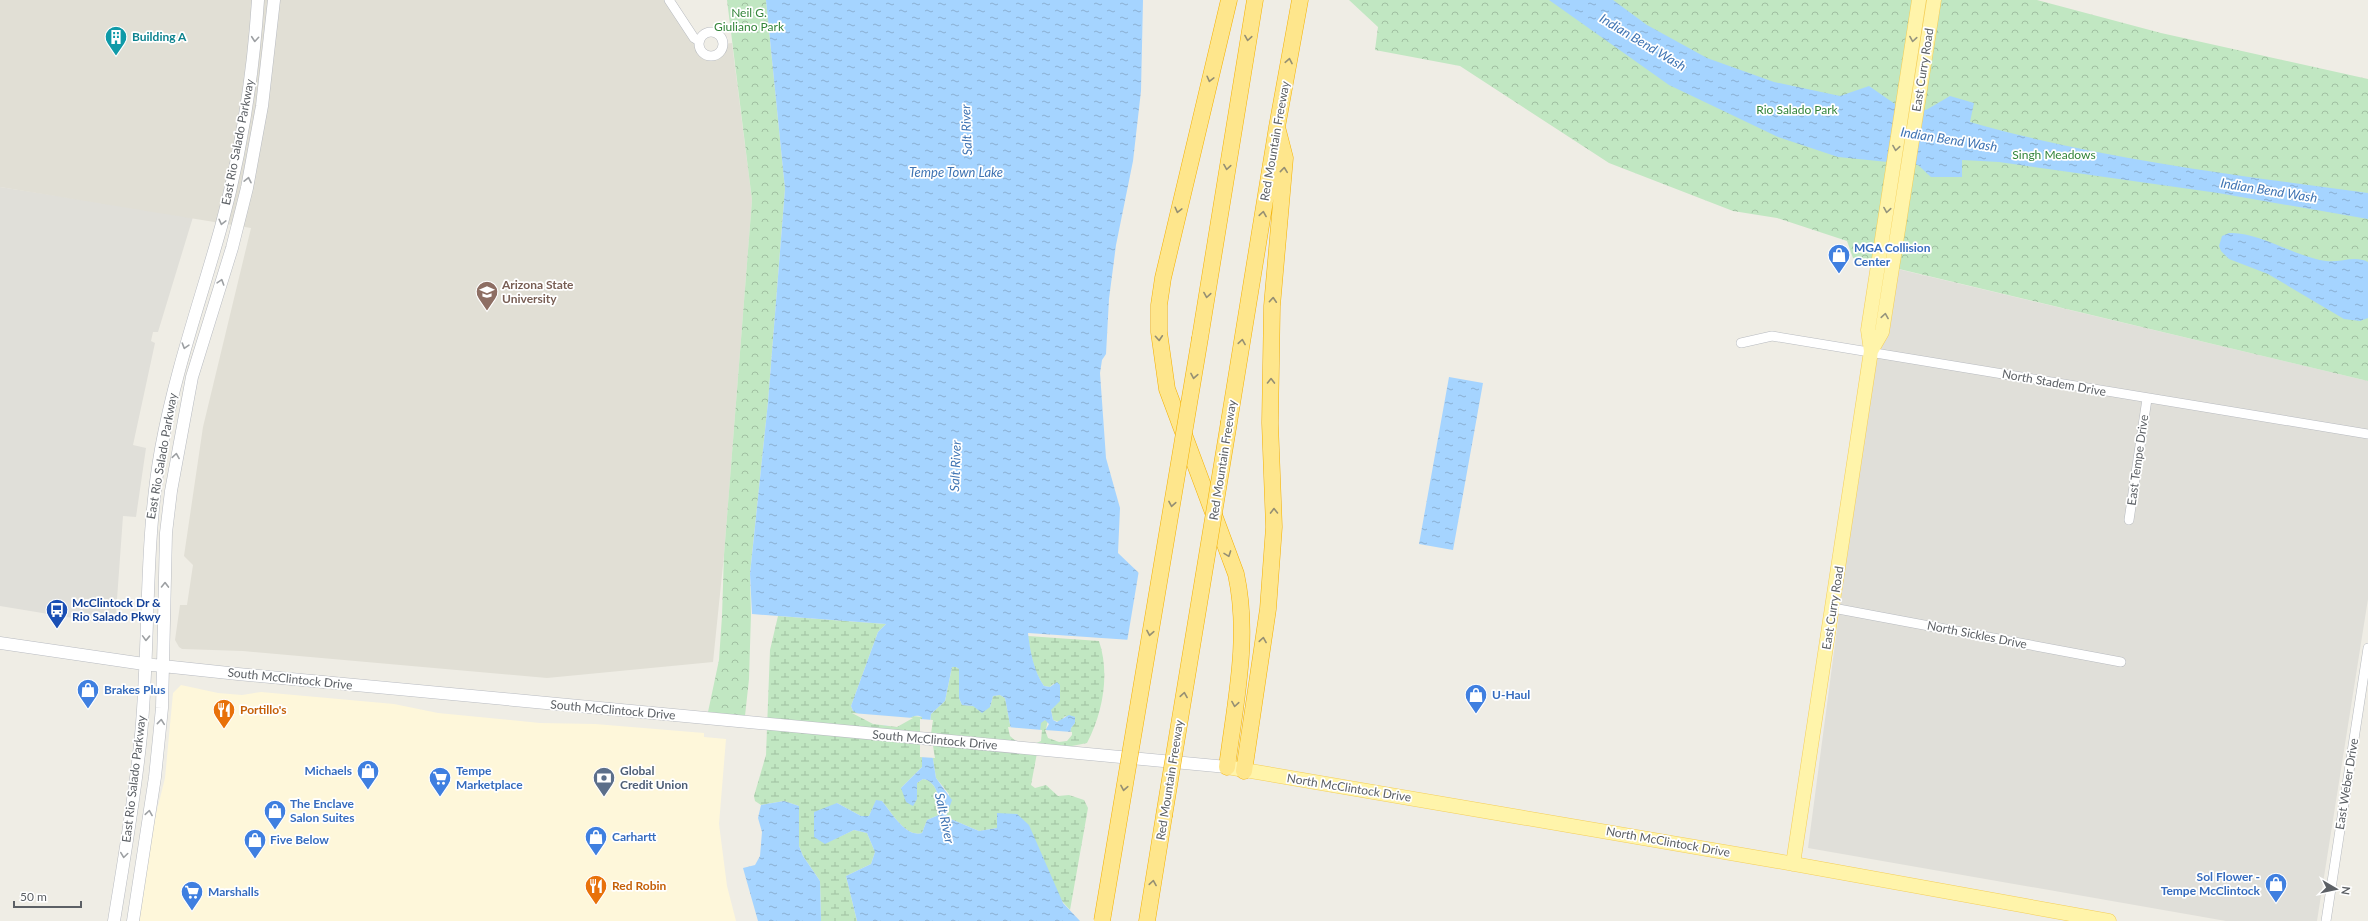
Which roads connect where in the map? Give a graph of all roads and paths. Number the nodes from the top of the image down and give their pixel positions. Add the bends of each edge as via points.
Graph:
1 (258, 0) edge
2 (274, 0) edge
3 (669, 0) edge
4 (1229, 0) edge
5 (1255, 0) edge
6 (1300, 0) edge
7 (1919, 0) edge
8 (1934, 0) edge
9 (699, 41) dead end
10 (1277, 127) junction
11 (1900, 172) junction
12 (1742, 343) dead end
13 (1871, 351) junction
14 (2147, 399) junction
15 (2368, 434) edge
16 (2129, 520) dead end
17 (1833, 608) junction
18 (0, 643) edge
19 (2368, 648) edge
20 (2121, 662) dead end
21 (144, 664) junction
22 (164, 666) junction
23 (1227, 767) junction
24 (1244, 771) junction
25 (1793, 864) junction
26 (114, 921) edge
27 (133, 921) edge
28 (1102, 921) edge
29 (1147, 921) edge
30 (2109, 921) edge
31 (2326, 921) edge

1 -> 21 main road, East Rio Salado Parkway via 247,106 231,185 177,372 161,450 150,530
22 -> 2 main road, East Rio Salado Parkway via 166,533 180,433 192,377 232,248 248,182 262,106
3 - 9 street via 694,38
4 -> 23 highway via 1163,278 1159,325 1167,389 1236,574 1242,602 1243,641
5 -> 28 highway, bridge
10 -> 6 highway, Red Mountain Freeway
7 -> 11 main road, East Curry Road via 1904,97
8 - 11 main road, East Curry Road via 1918,98
24 -> 10 highway via 1268,609 1274,527 1270,423 1272,306 1285,158
29 -> 10 highway, Red Mountain Freeway, bridge
11 - 13 main road, East Curry Road via 1868,330
12 - 13 street, North Stadem Drive via 1772,336
13 - 14 street, North Stadem Drive
13 - 17 main road, East Curry Road
14 - 15 street, North Stadem Drive
14 - 16 street, East Tempe Drive
17 - 20 street, North Sickles Drive
17 - 25 main road, East Curry Road
18 - 21 main road, South McClintock Drive
19 - 31 street, East Weber Drive
21 - 22 main road, South McClintock Drive
21 -> 26 main road, East Rio Salado Parkway via 141,735
22 - 23 main road, South McClintock Drive, bridge
27 -> 22 main road, East Rio Salado Parkway via 155,777
23 - 24 main road, North McClintock Drive
24 - 25 main road, North McClintock Drive
25 - 30 main road, North McClintock Drive

